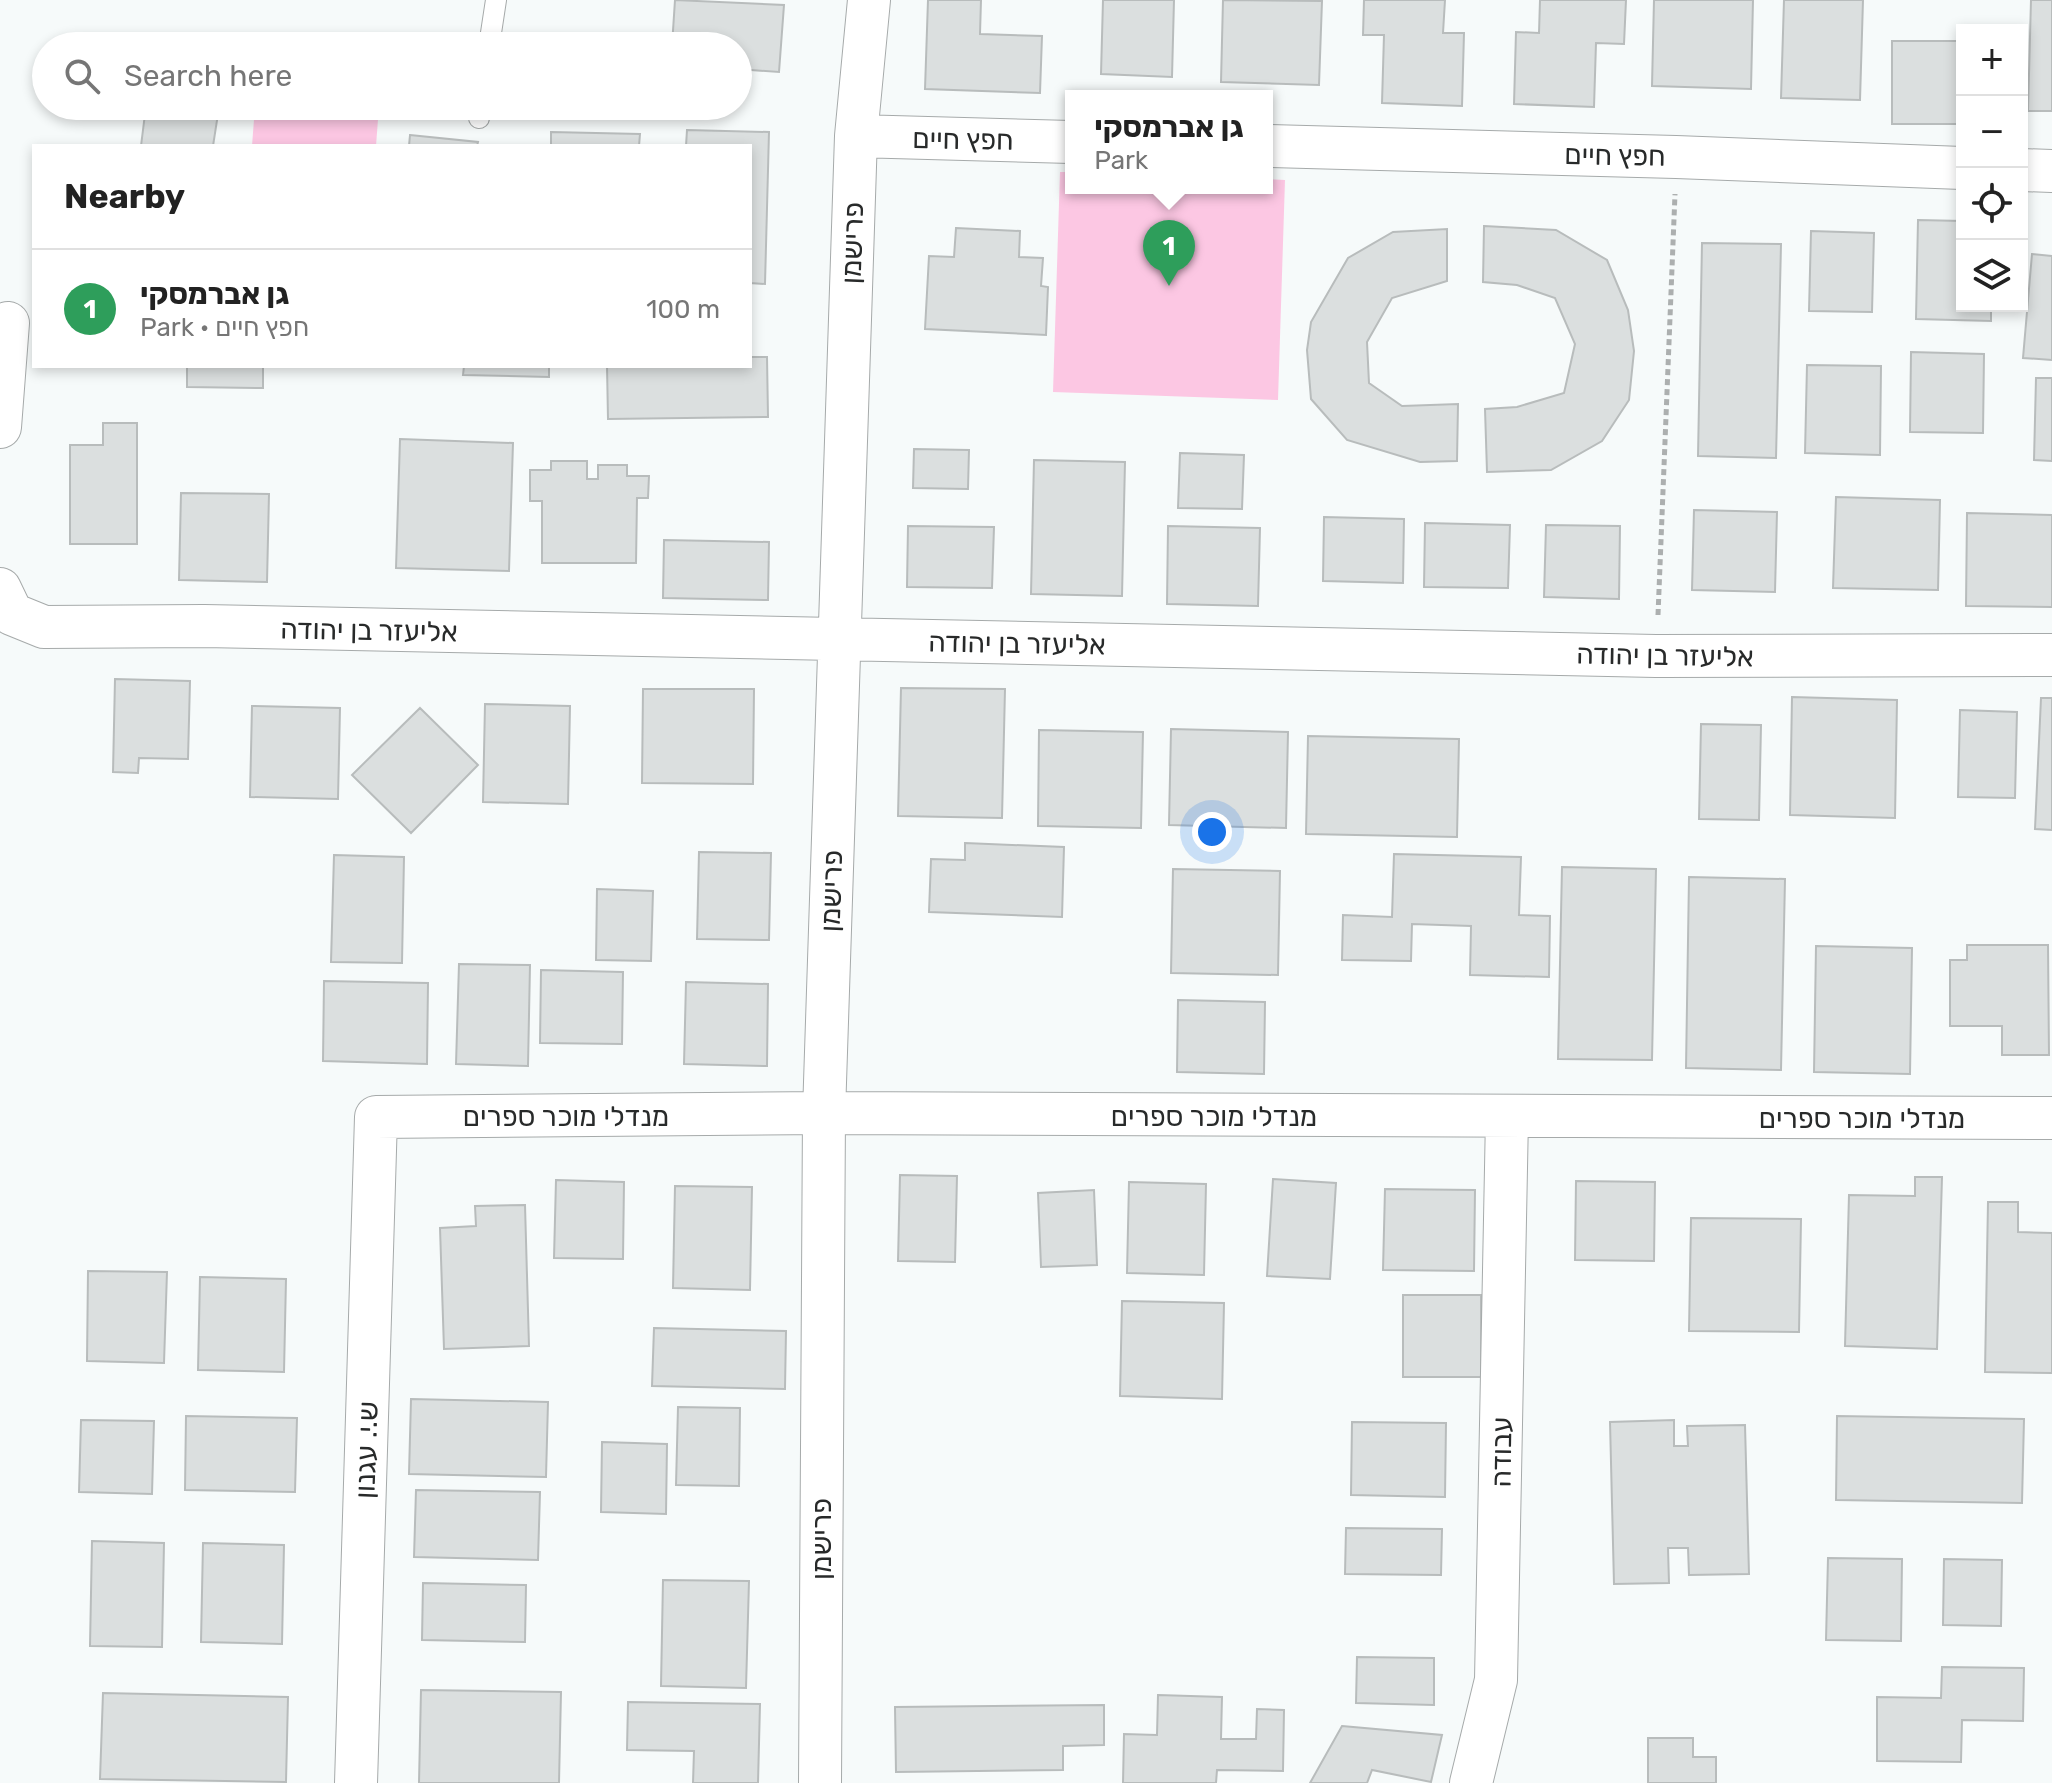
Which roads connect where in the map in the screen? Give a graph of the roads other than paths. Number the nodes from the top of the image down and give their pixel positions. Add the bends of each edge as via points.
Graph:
1 (496, 0) edge
2 (869, 0) edge
3 (491, 32) edge
4 (856, 136) junction
5 (1065, 142) edge
6 (1273, 146) edge
7 (1956, 168) edge
8 (2028, 170) edge
9 (2052, 171) edge
10 (8, 323) dead end
11 (0, 427) edge
12 (0, 589) edge
13 (838, 639) junction
14 (2052, 655) edge
15 (824, 1113) junction
16 (376, 1117) joint
17 (1507, 1117) junction
18 (2052, 1118) edge
19 (356, 1783) edge
20 (820, 1783) edge
21 (1471, 1783) edge

1 - 3 lane
2 - 4 street, פרישמן
4 - 5 street, חפץ חיים
4 - 13 street, פרישמן
6 - 7 street, חפץ חיים
8 - 9 street
10 - 11 street
12 - 13 street, אליעזר בן יהודה via 12,614 44,627
13 - 14 street, אליעזר בן יהודה via 1656,656
13 - 15 street, פרישמן
15 - 16 street, מנדלי מוכר ספרים
15 - 17 street, מנדלי מוכר ספרים
15 - 20 street, פרישמן
16 - 19 street, ש.י. עגנון
17 - 18 street, מנדלי מוכר ספרים
17 - 21 street, עבודה via 1496,1680

